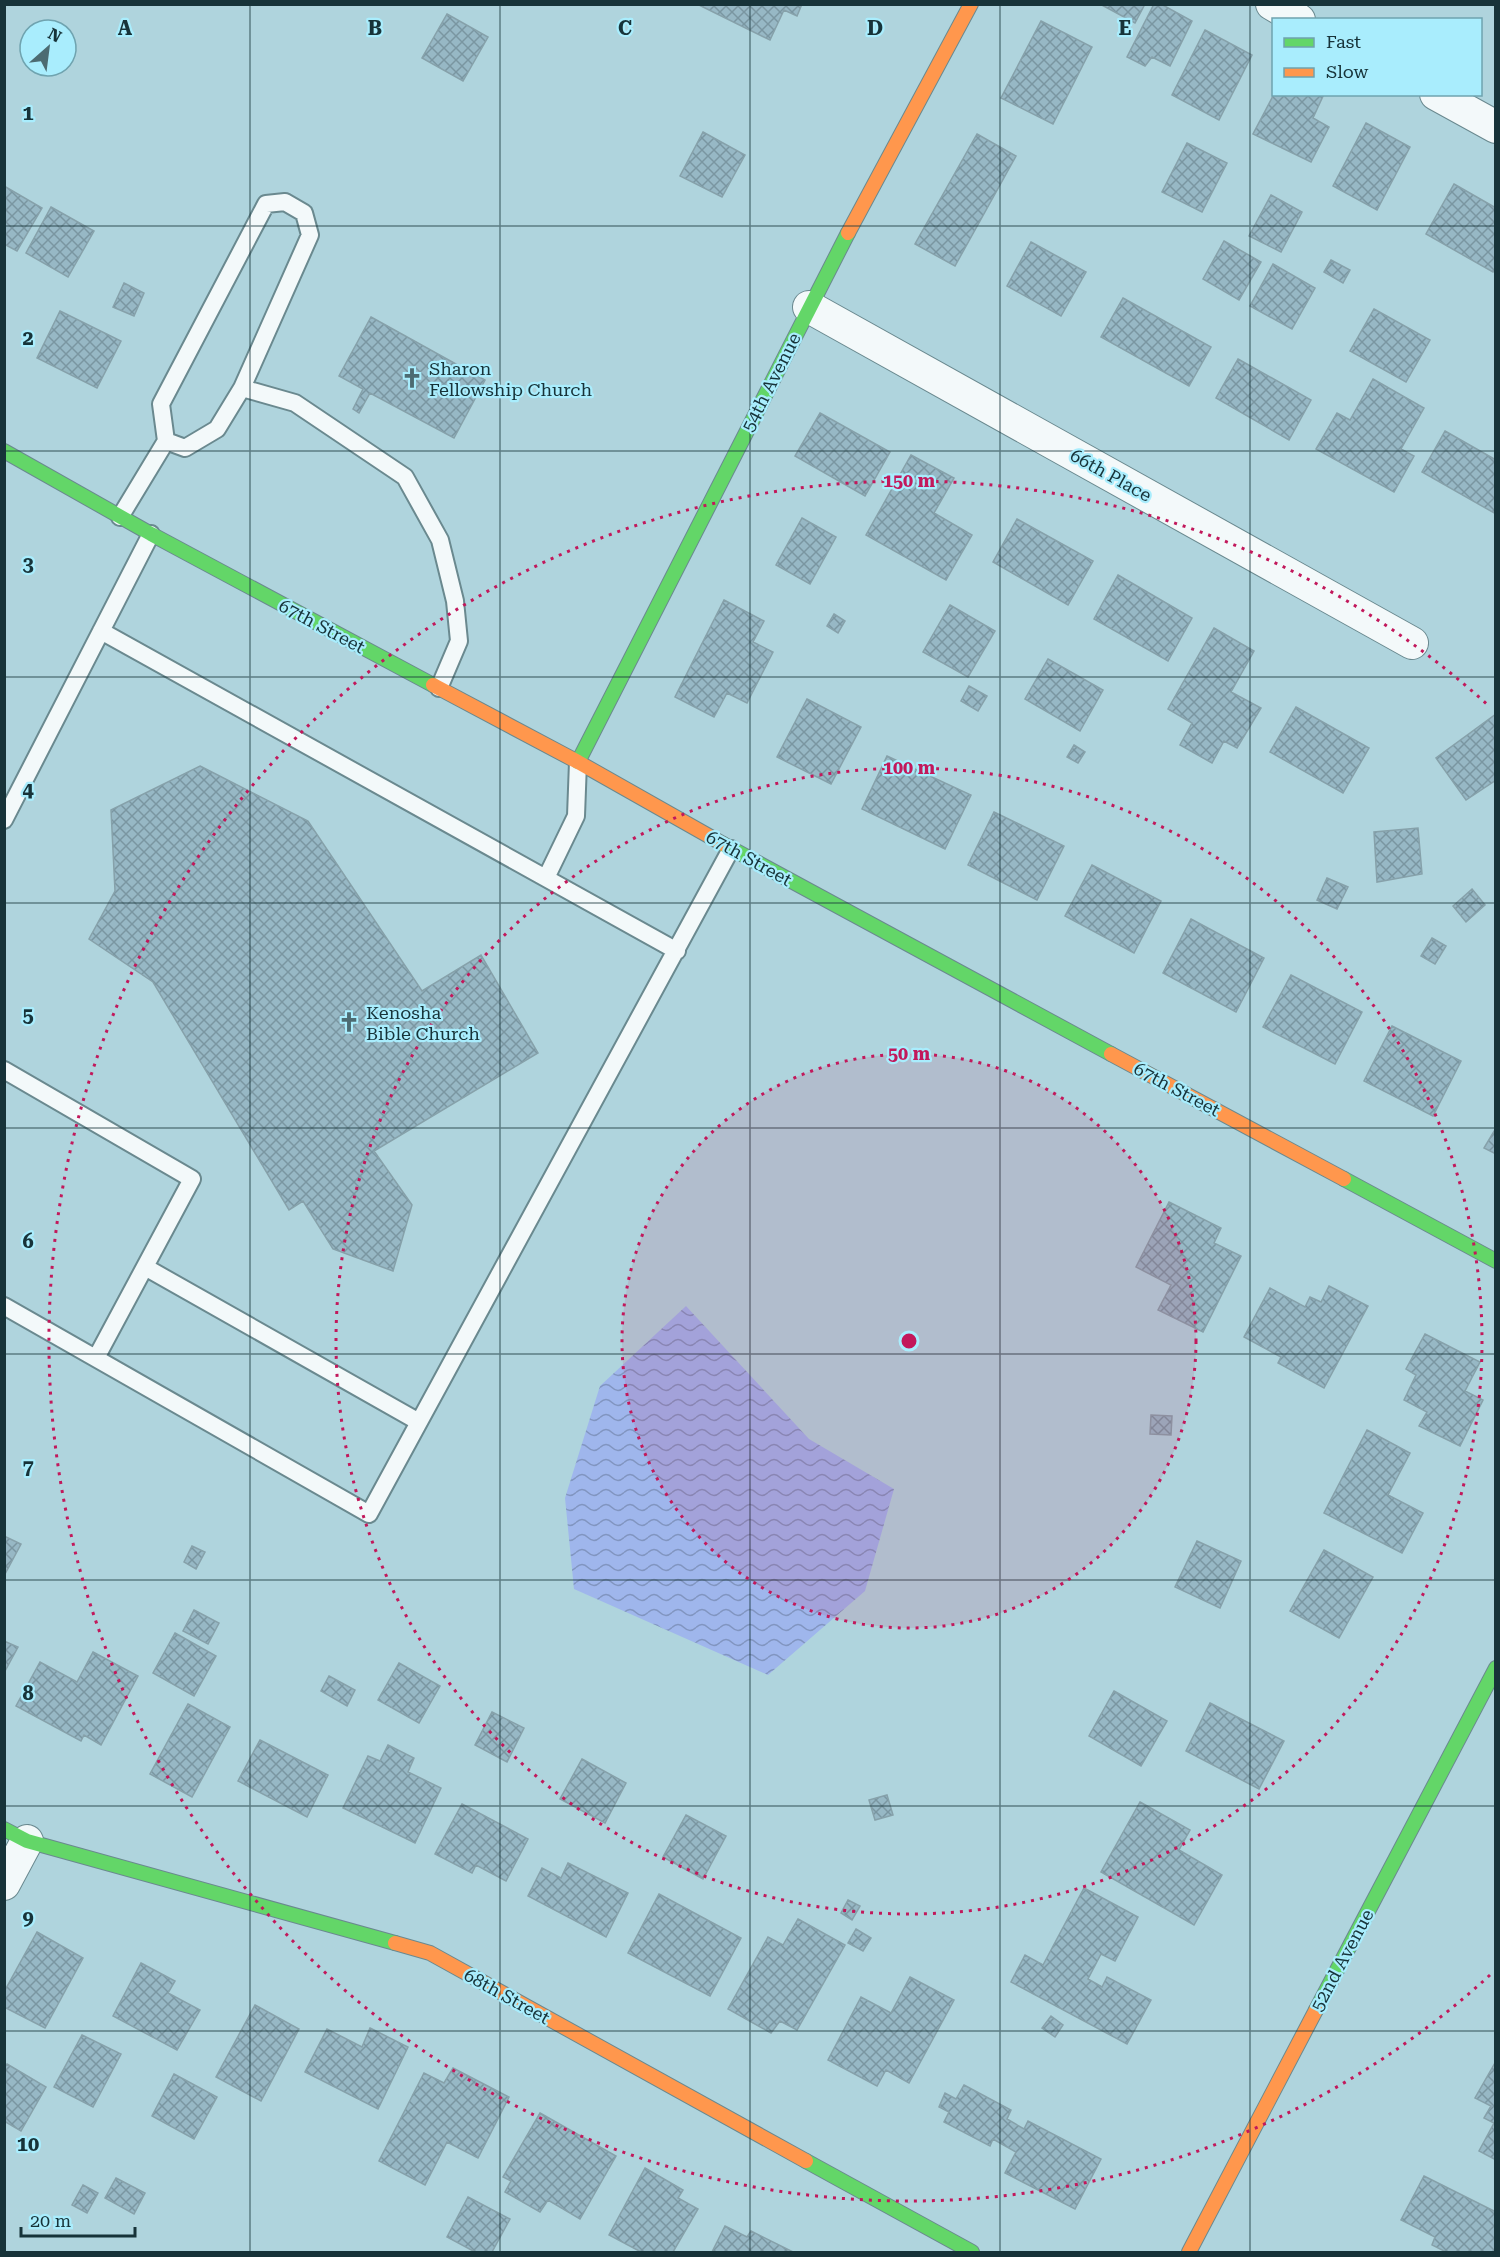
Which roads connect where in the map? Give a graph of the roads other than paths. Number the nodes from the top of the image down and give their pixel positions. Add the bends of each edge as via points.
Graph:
1 (971, 4) edge
2 (1272, 4) edge
3 (1296, 18) edge
4 (1440, 96) edge
5 (1496, 127) edge
6 (809, 307) junction
7 (242, 388) junction
8 (166, 441) junction
9 (4, 451) edge
10 (120, 517) junction
11 (151, 534) junction
12 (102, 631) junction
13 (1412, 643) dead end
14 (439, 688) junction
15 (578, 762) junction
16 (4, 820) edge
17 (731, 849) junction
18 (546, 878) junction
19 (677, 951) junction
20 (4, 1070) edge
21 (1496, 1261) edge
22 (145, 1267) junction
23 (4, 1306) edge
24 (96, 1358) junction
25 (419, 1422) junction
26 (1496, 1668) edge
27 (16, 1835) edge
28 (4, 1884) edge
29 (972, 2253) edge
30 (1189, 2253) edge

1 - 6 street, 54th Avenue
2 - 3 street
4 - 5 street
6 - 13 street, 66th Place
6 - 15 street, 54th Avenue
7 - 8 lane via 217,429 185,448
7 - 8 lane via 310,235 304,213 285,202 266,204 161,404
7 - 14 lane via 295,403 405,477 440,540 455,601 459,641
8 - 10 lane
9 - 10 street, 67th Street
10 - 11 street, 67th Street
11 - 12 lane
11 - 14 street, 67th Street
12 - 16 lane
12 - 18 lane
14 - 15 street, 67th Street
15 - 17 street, 67th Street
15 - 18 lane via 576,816
17 - 19 lane
17 - 21 street, 67th Street
18 - 19 lane
19 - 25 lane
20 - 22 lane via 192,1179
22 - 24 lane
22 - 25 lane
23 - 24 lane
24 - 25 lane via 369,1514
26 - 30 street, 52nd Avenue
27 - 28 street
27 - 29 street, 68th Street via 430,1953

